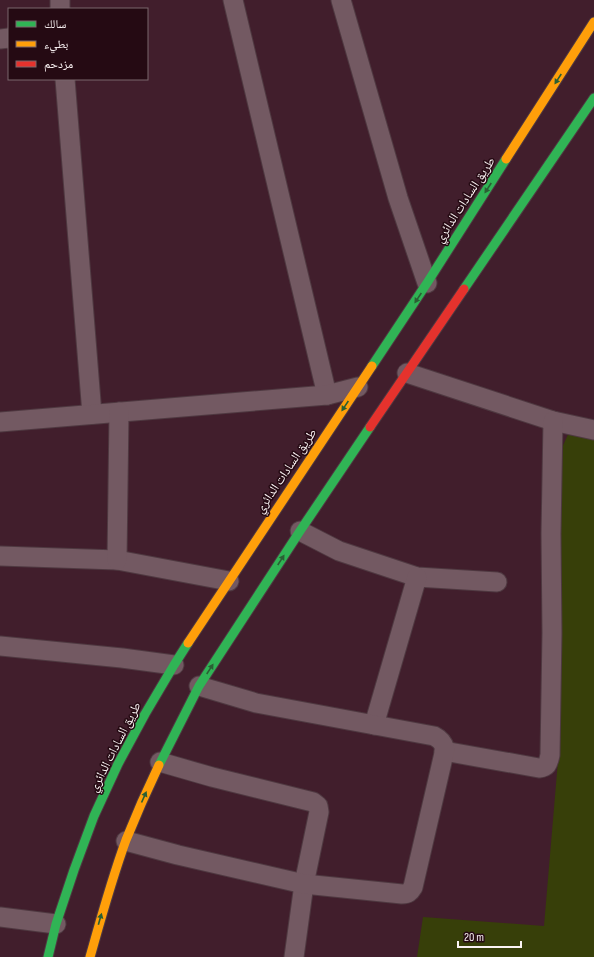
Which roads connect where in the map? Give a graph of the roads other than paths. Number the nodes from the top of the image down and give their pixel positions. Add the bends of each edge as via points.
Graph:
1 (233, 0) edge
2 (341, 0) edge
3 (594, 22) edge
4 (587, 53) dead end
5 (573, 56) junction
6 (65, 80) edge
7 (594, 98) edge
8 (427, 283) junction
9 (406, 373) junction
10 (358, 387) junction
11 (327, 395) junction
12 (119, 412) junction
13 (92, 414) junction
14 (553, 421) junction
15 (0, 422) edge
16 (594, 430) edge
17 (300, 531) junction
18 (0, 556) edge
19 (118, 560) junction
20 (417, 577) junction
21 (228, 581) junction
22 (496, 582) dead end
23 (0, 646) edge
24 (174, 665) junction
25 (199, 686) junction
26 (374, 724) junction
27 (444, 751) junction
28 (160, 762) junction
29 (126, 841) junction
30 (304, 884) junction
31 (0, 917) edge
32 (56, 924) junction
33 (48, 957) edge
34 (90, 957) edge
35 (294, 957) edge

1 - 11 street
2 - 8 street via 398,198
3 - 5 highway, طريق السادات الدائري
4 - 5 highway
5 -> 8 highway, طريق السادات الدائري
6 - 13 street
7 - 9 highway
8 -> 10 highway, طريق السادات الدائري
9 - 14 street
9 - 17 highway
10 - 11 street
10 -> 21 highway, طريق السادات الدائري
11 - 12 street
12 - 13 street
12 - 19 street
13 - 15 street
14 - 16 street
14 - 27 street via 550,755 547,764 539,768
17 - 20 street via 339,551
25 -> 17 highway
18 - 19 street
19 - 21 street
20 - 22 street
20 - 26 street
21 - 24 highway, طريق السادات الدائري
23 - 24 street
24 - 32 highway, طريق السادات الدائري via 138,726 97,810
25 - 26 street via 256,703
25 - 28 highway
26 - 27 street via 434,736 442,740
27 - 30 street via 411,891 402,894
29 -> 28 highway
28 - 30 street via 316,804 319,812
29 - 30 street via 178,856
34 -> 29 highway
30 - 35 street
31 - 32 street
32 - 33 highway, طريق السادات الدائري

